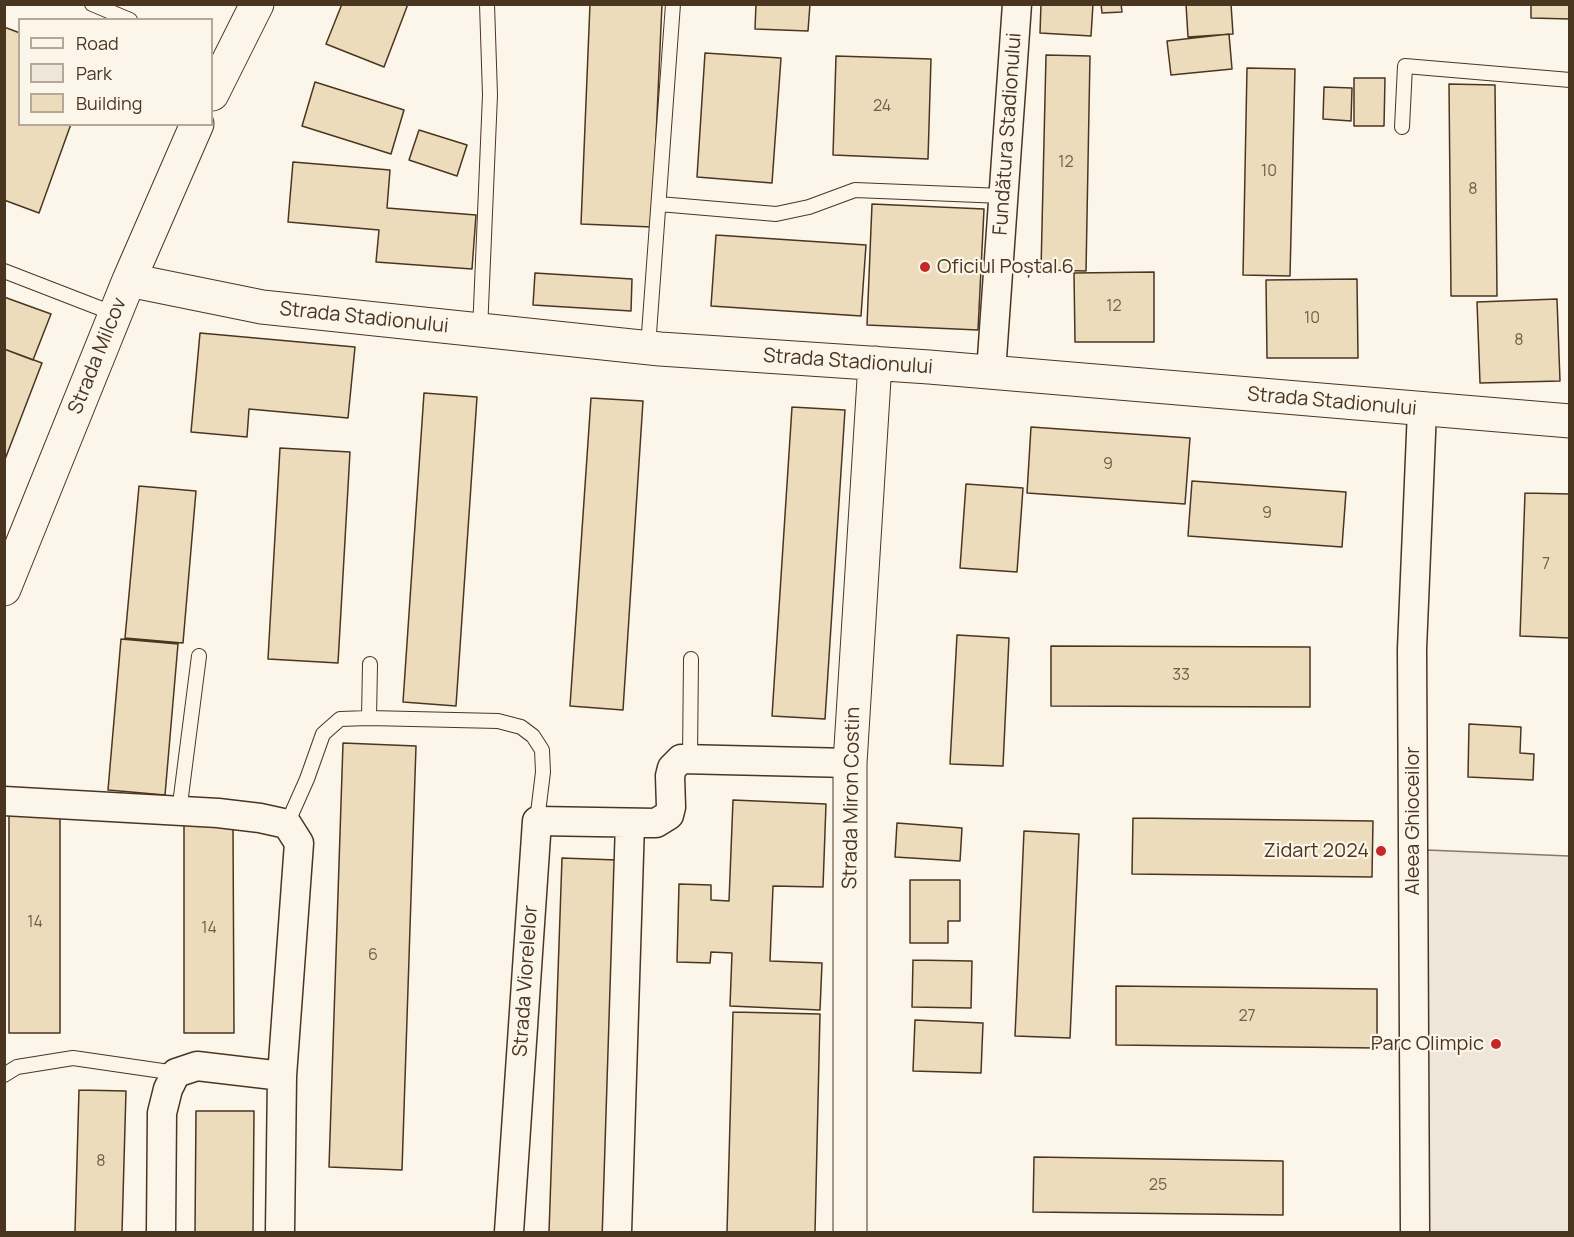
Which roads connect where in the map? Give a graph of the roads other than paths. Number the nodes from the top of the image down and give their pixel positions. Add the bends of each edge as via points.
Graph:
1 (92, 4) edge
2 (257, 4) edge
3 (487, 4) edge
4 (673, 4) edge
5 (1017, 4) edge
6 (125, 18) edge
7 (1569, 80) edge
8 (213, 91) edge
9 (195, 126) edge
10 (1402, 126) dead end
11 (1003, 196) junction
12 (659, 204) junction
13 (4, 271) edge
14 (129, 279) junction
15 (116, 314) junction
16 (480, 331) junction
17 (648, 347) junction
18 (875, 363) junction
19 (990, 372) junction
20 (1422, 410) junction
21 (1569, 421) edge
22 (4, 589) edge
23 (199, 656) dead end
24 (691, 659) dead end
25 (370, 664) dead end
26 (369, 718) junction
27 (690, 757) junction
28 (850, 763) junction
29 (4, 801) edge
30 (179, 812) junction
31 (537, 821) junction
32 (630, 823) junction
33 (287, 824) junction
34 (177, 1073) junction
35 (4, 1075) edge
36 (282, 1076) junction
37 (161, 1233) edge
38 (280, 1233) edge
39 (508, 1233) edge
40 (616, 1233) edge
41 (850, 1233) edge
42 (1415, 1233) edge

1 - 6 lane
2 - 8 street via 225,57
3 - 16 lane via 490,95
4 - 12 lane
5 - 11 street, Fundătura Stadionului
7 - 10 lane via 1404,66
9 - 14 street, Strada Milcov
11 - 12 lane via 855,190 776,214
11 - 19 street, Fundătura Stadionului
12 - 17 lane
13 - 15 lane
14 - 15 street, Strada Milcov
14 - 16 street, Strada Stadionului via 262,307
15 - 22 street, Strada Milcov
16 - 17 street, Strada Stadionului
17 - 18 street, Strada Stadionului
18 - 19 street, Strada Stadionului
18 - 28 street, Strada Miron Costin
19 - 20 street, Strada Stadionului
20 - 21 street, Strada Stadionului
20 - 42 street, Aleea Ghioceilor via 1412,649
23 - 30 lane
24 - 27 lane
25 - 26 lane
26 - 31 lane via 498,721 521,727 542,750
26 - 33 lane via 340,719 323,734
27 - 28 street
27 - 32 street via 677,761 672,768 671,807 665,819
28 - 41 street, Strada Miron Costin
29 - 30 street
30 - 33 street via 218,813
31 - 32 street
31 - 39 street, Strada Viorelelor
32 - 40 street
33 - 36 street via 299,843
34 - 35 lane via 73,1058 17,1066
34 - 36 street via 197,1066
34 - 37 street via 162,1113
36 - 38 street

